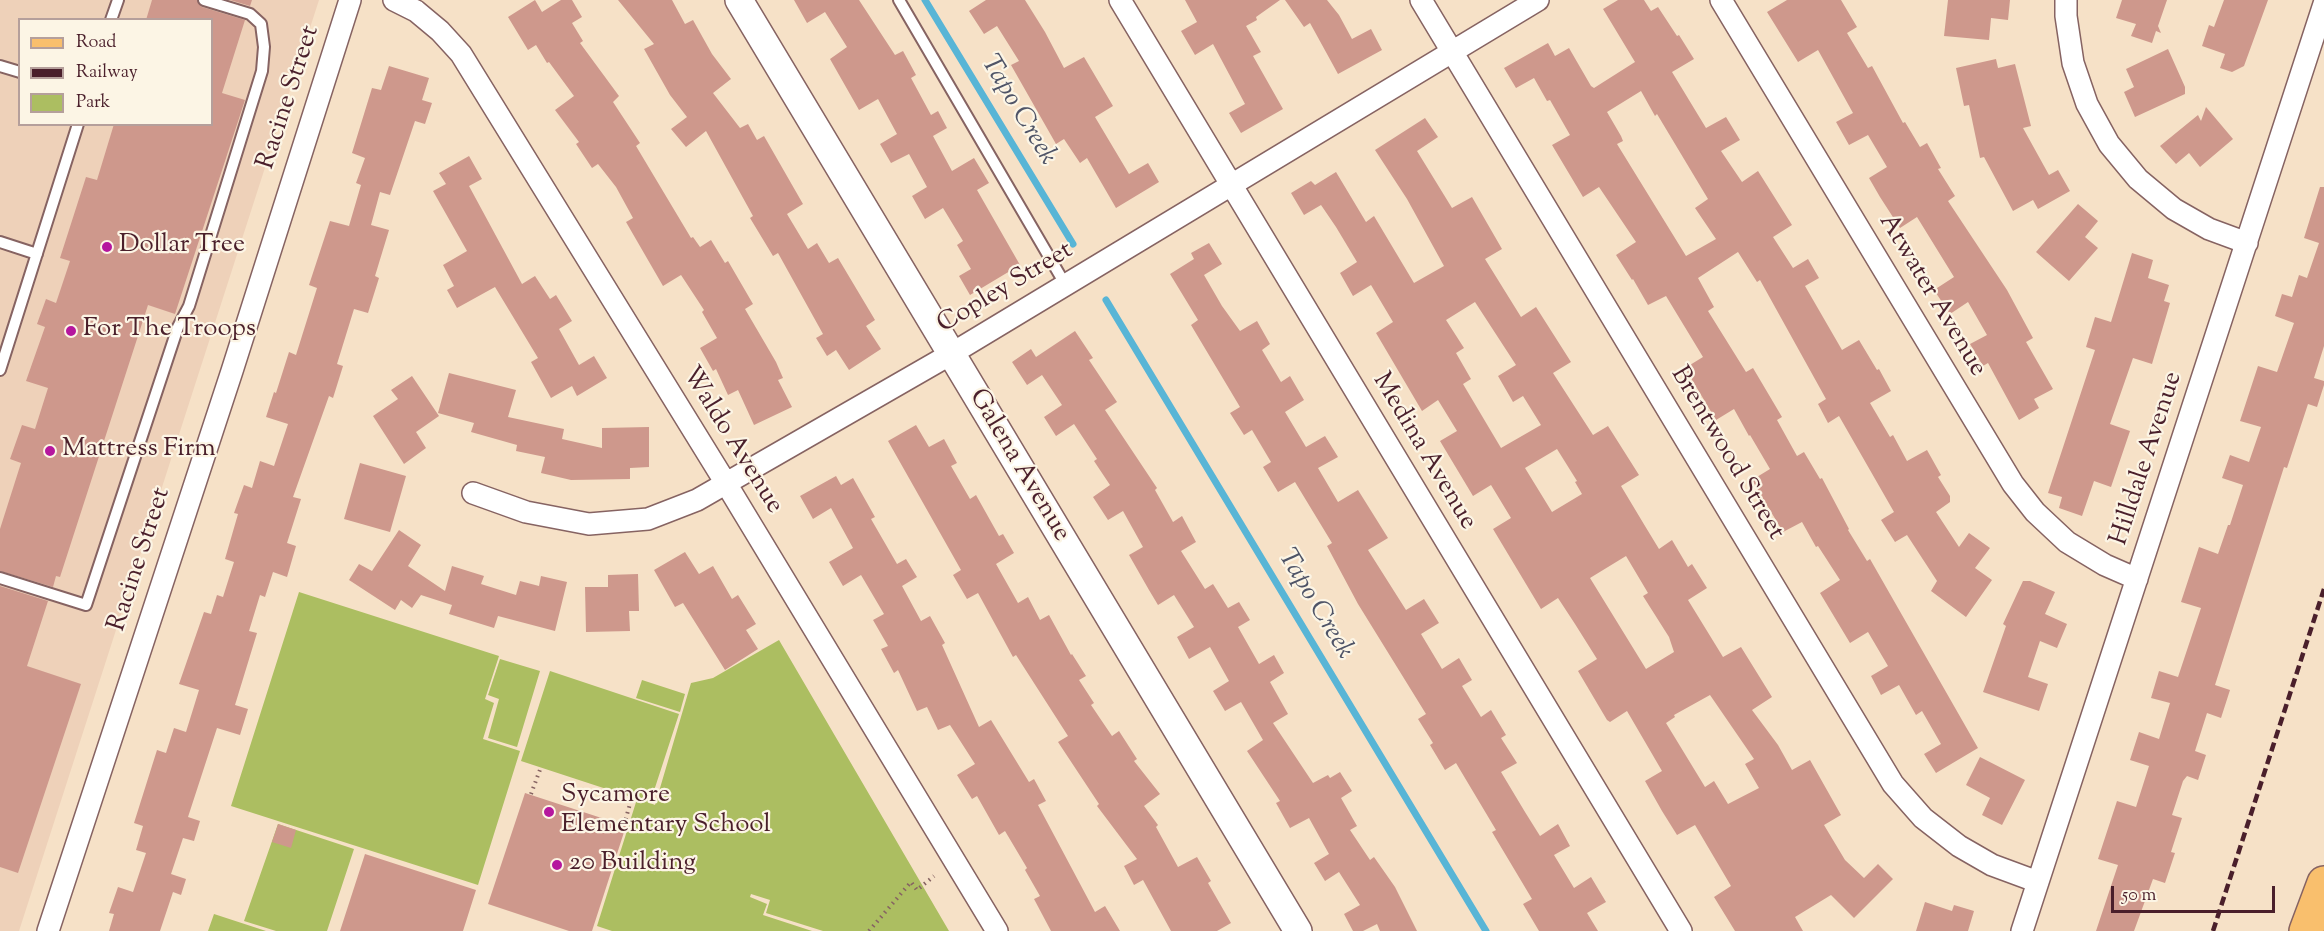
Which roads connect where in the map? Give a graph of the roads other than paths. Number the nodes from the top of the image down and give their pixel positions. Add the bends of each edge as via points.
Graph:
1 (118, 0) edge
2 (204, 0) edge
3 (350, 0) edge
4 (394, 0) edge
5 (739, 0) edge
6 (899, 0) edge
7 (1120, 0) edge
8 (1421, 0) edge
9 (1538, 0) edge
10 (1721, 0) edge
11 (2066, 0) edge
12 (2324, 4) edge
13 (112, 18) edge
14 (1452, 52) junction
15 (0, 66) edge
16 (18, 71) edge
17 (77, 126) edge
18 (1231, 184) junction
19 (0, 242) edge
20 (2247, 243) junction
21 (37, 254) junction
22 (1065, 284) junction
23 (951, 354) junction
24 (1, 366) edge
25 (727, 485) junction
26 (473, 493) dead end
27 (0, 578) edge
28 (2137, 579) junction
29 (2038, 882) junction
30 (2324, 883) edge
31 (48, 931) edge
32 (997, 931) edge
33 (1298, 931) edge
34 (1681, 931) edge
35 (2022, 931) edge
36 (2306, 931) edge

1 - 13 lane
2 - 27 lane via 250,14 261,24 262,71 189,306 178,327 86,604
3 - 31 street, Racine Street
4 - 25 street, Waldo Avenue via 416,11 461,54
5 - 23 street, Galena Avenue
6 - 22 lane
7 - 18 street, Medina Avenue
8 - 14 street, Brentwood Street
9 - 14 street, Copley Street
10 - 28 street, Atwater Avenue via 2013,484 2067,542
11 - 20 street via 2073,63 2087,104 2109,144 2138,179 2174,209 2209,229
12 - 20 street, Hilldale Avenue
14 - 18 street, Copley Street
14 - 29 street, Brentwood Street via 1893,784 1923,818 1959,846 1992,865
15 - 16 lane
17 - 21 lane
18 - 22 street, Copley Street
18 - 34 street, Medina Avenue
19 - 21 lane
20 - 28 street, Hilldale Avenue
21 - 24 lane
22 - 23 street, Copley Street
23 - 25 street, Copley Street
23 - 33 street, Galena Avenue
25 - 26 street, Copley Street via 648,519 589,524 526,512
25 - 32 street, Waldo Avenue
28 - 29 street, Hilldale Avenue
29 - 35 street, Hilldale Avenue
30 - 36 main road

